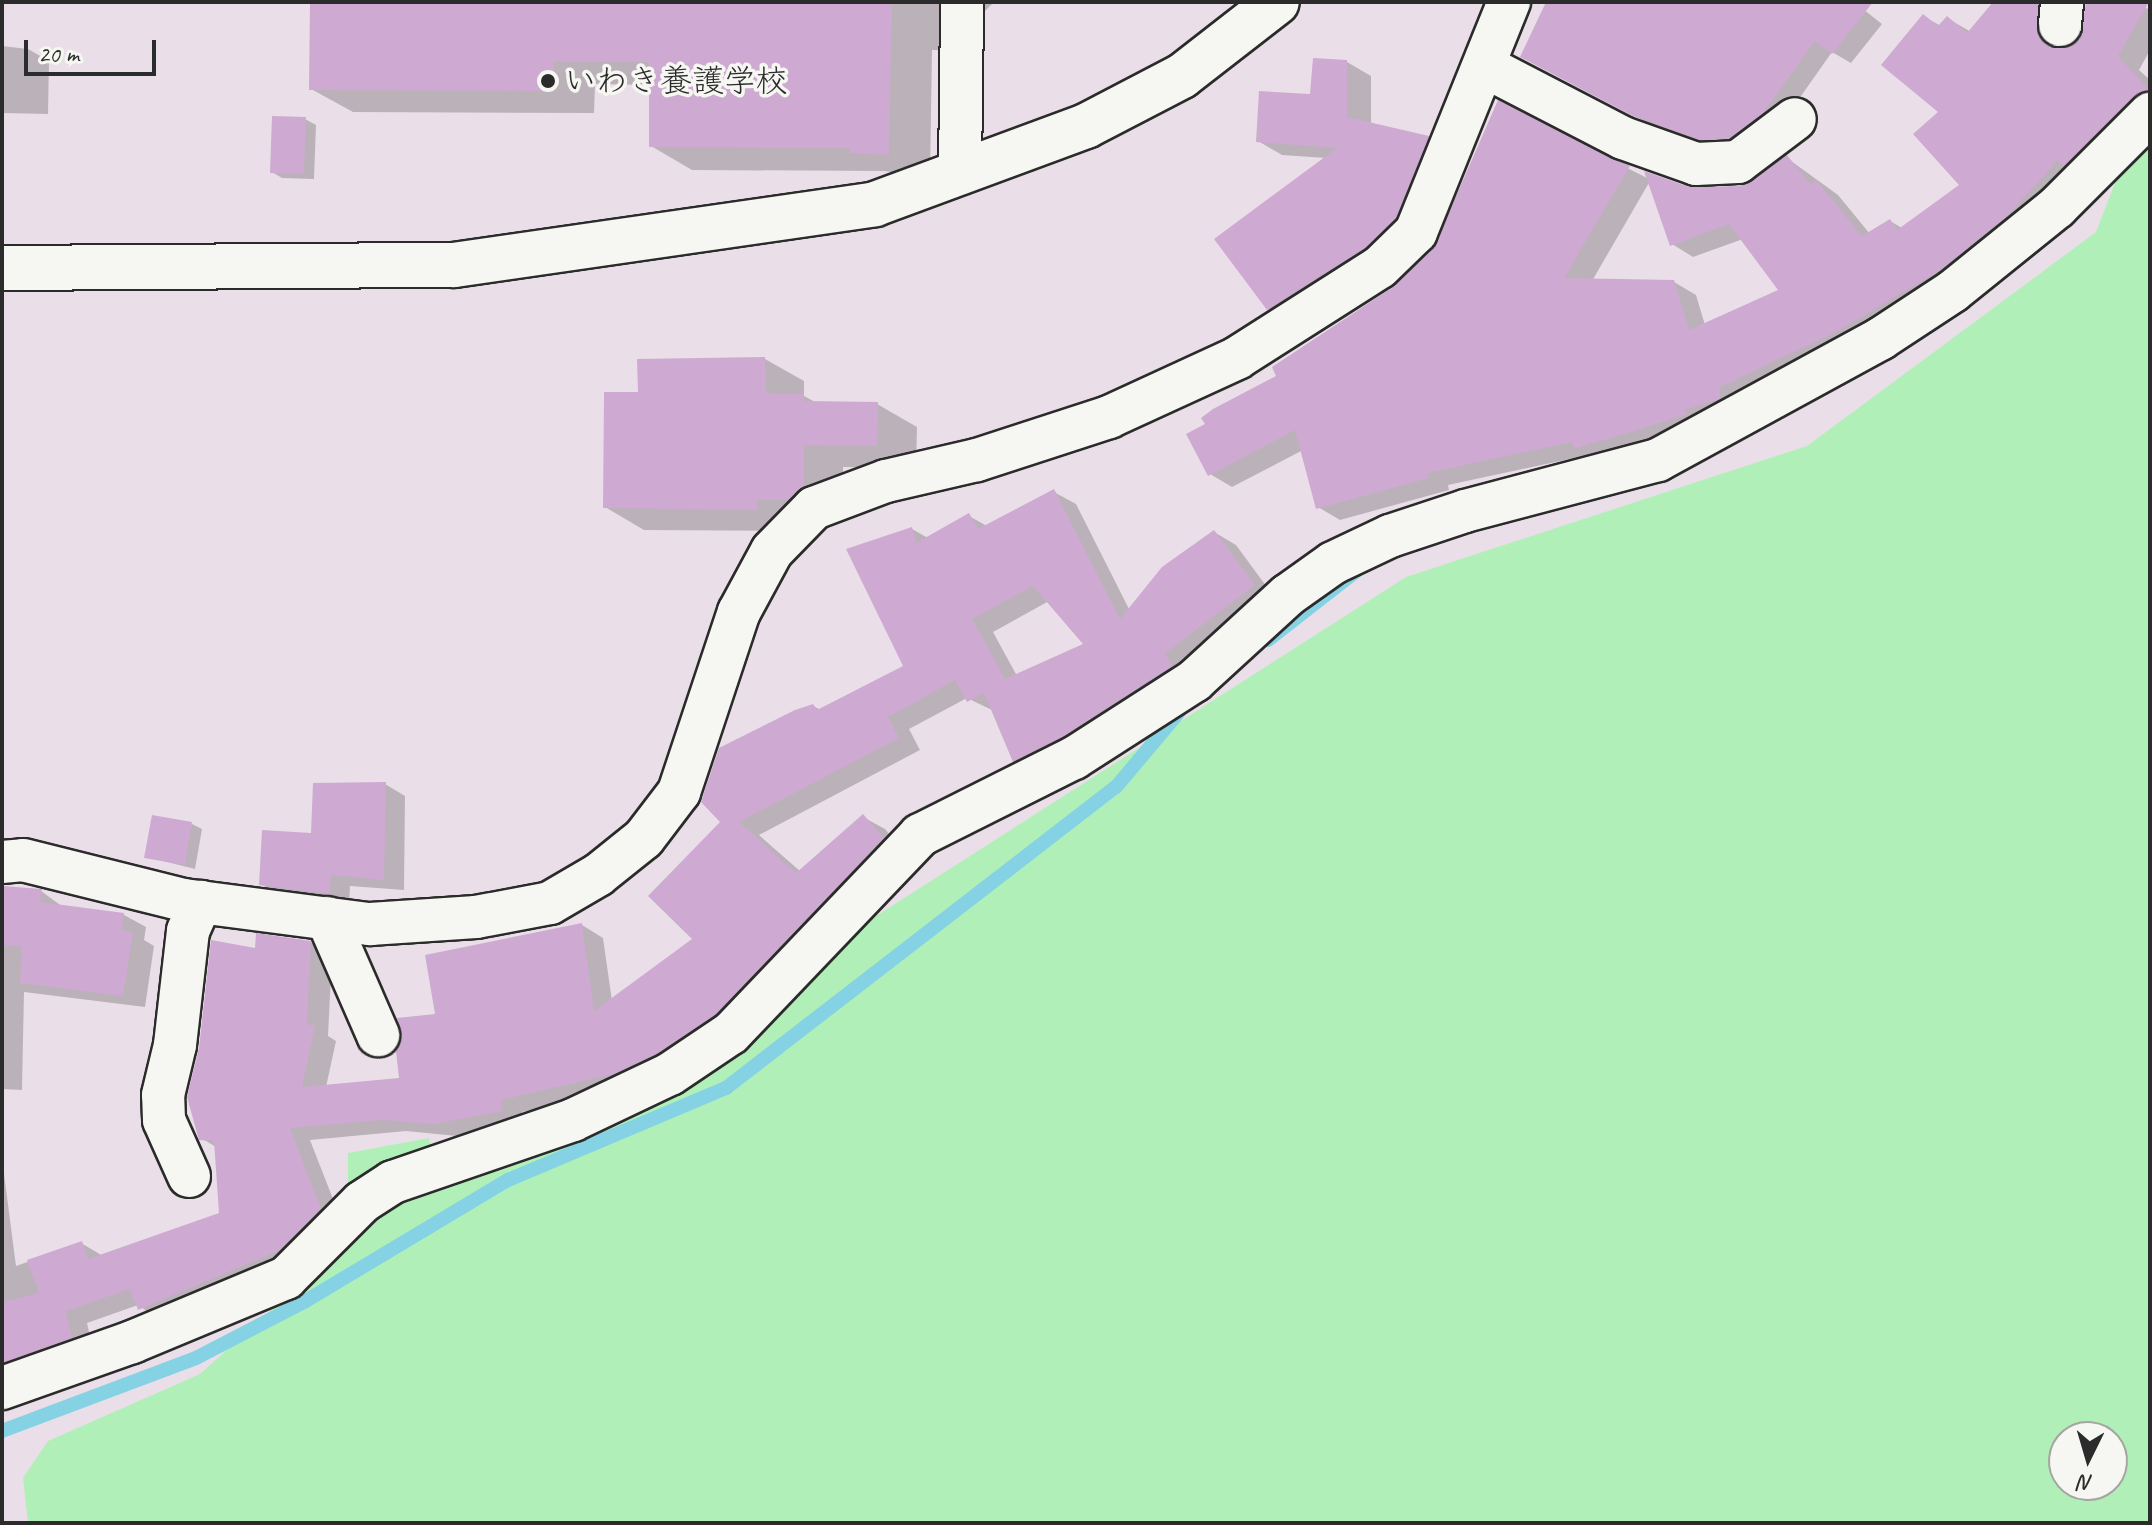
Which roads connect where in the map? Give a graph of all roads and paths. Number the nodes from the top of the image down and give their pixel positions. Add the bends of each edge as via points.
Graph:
1 (962, 2) edge
2 (1277, 2) edge
3 (1509, 2) edge
4 (1486, 67) junction
5 (2150, 114) edge
6 (1795, 119) dead end
7 (960, 173) junction
8 (2, 268) edge
9 (2, 862) edge
10 (201, 902) junction
11 (327, 918) junction
12 (378, 1035) dead end
13 (189, 1176) dead end
14 (2, 1388) edge

1 - 7 street
2 - 7 street via 1182,76 1086,126
3 - 4 street
4 - 6 street via 1623,138 1696,164 1738,162
4 - 11 street via 1416,232 1380,267 1237,358 1109,417 977,460 886,481 814,508 772,551 739,612 679,792 644,838 598,875 550,903 476,917 370,924
5 - 14 street via 2057,207 1953,291 1880,339 1658,460 1465,511 1390,536 1333,563 1288,595 1194,681 1074,758 920,835 731,1033 670,1074 573,1120 393,1182 362,1202 286,1278 132,1342
7 - 8 street via 875,204 454,265
9 - 10 street via 23,860
10 - 11 street
10 - 13 street via 188,931 175,1045 163,1095 164,1120
11 - 12 street

